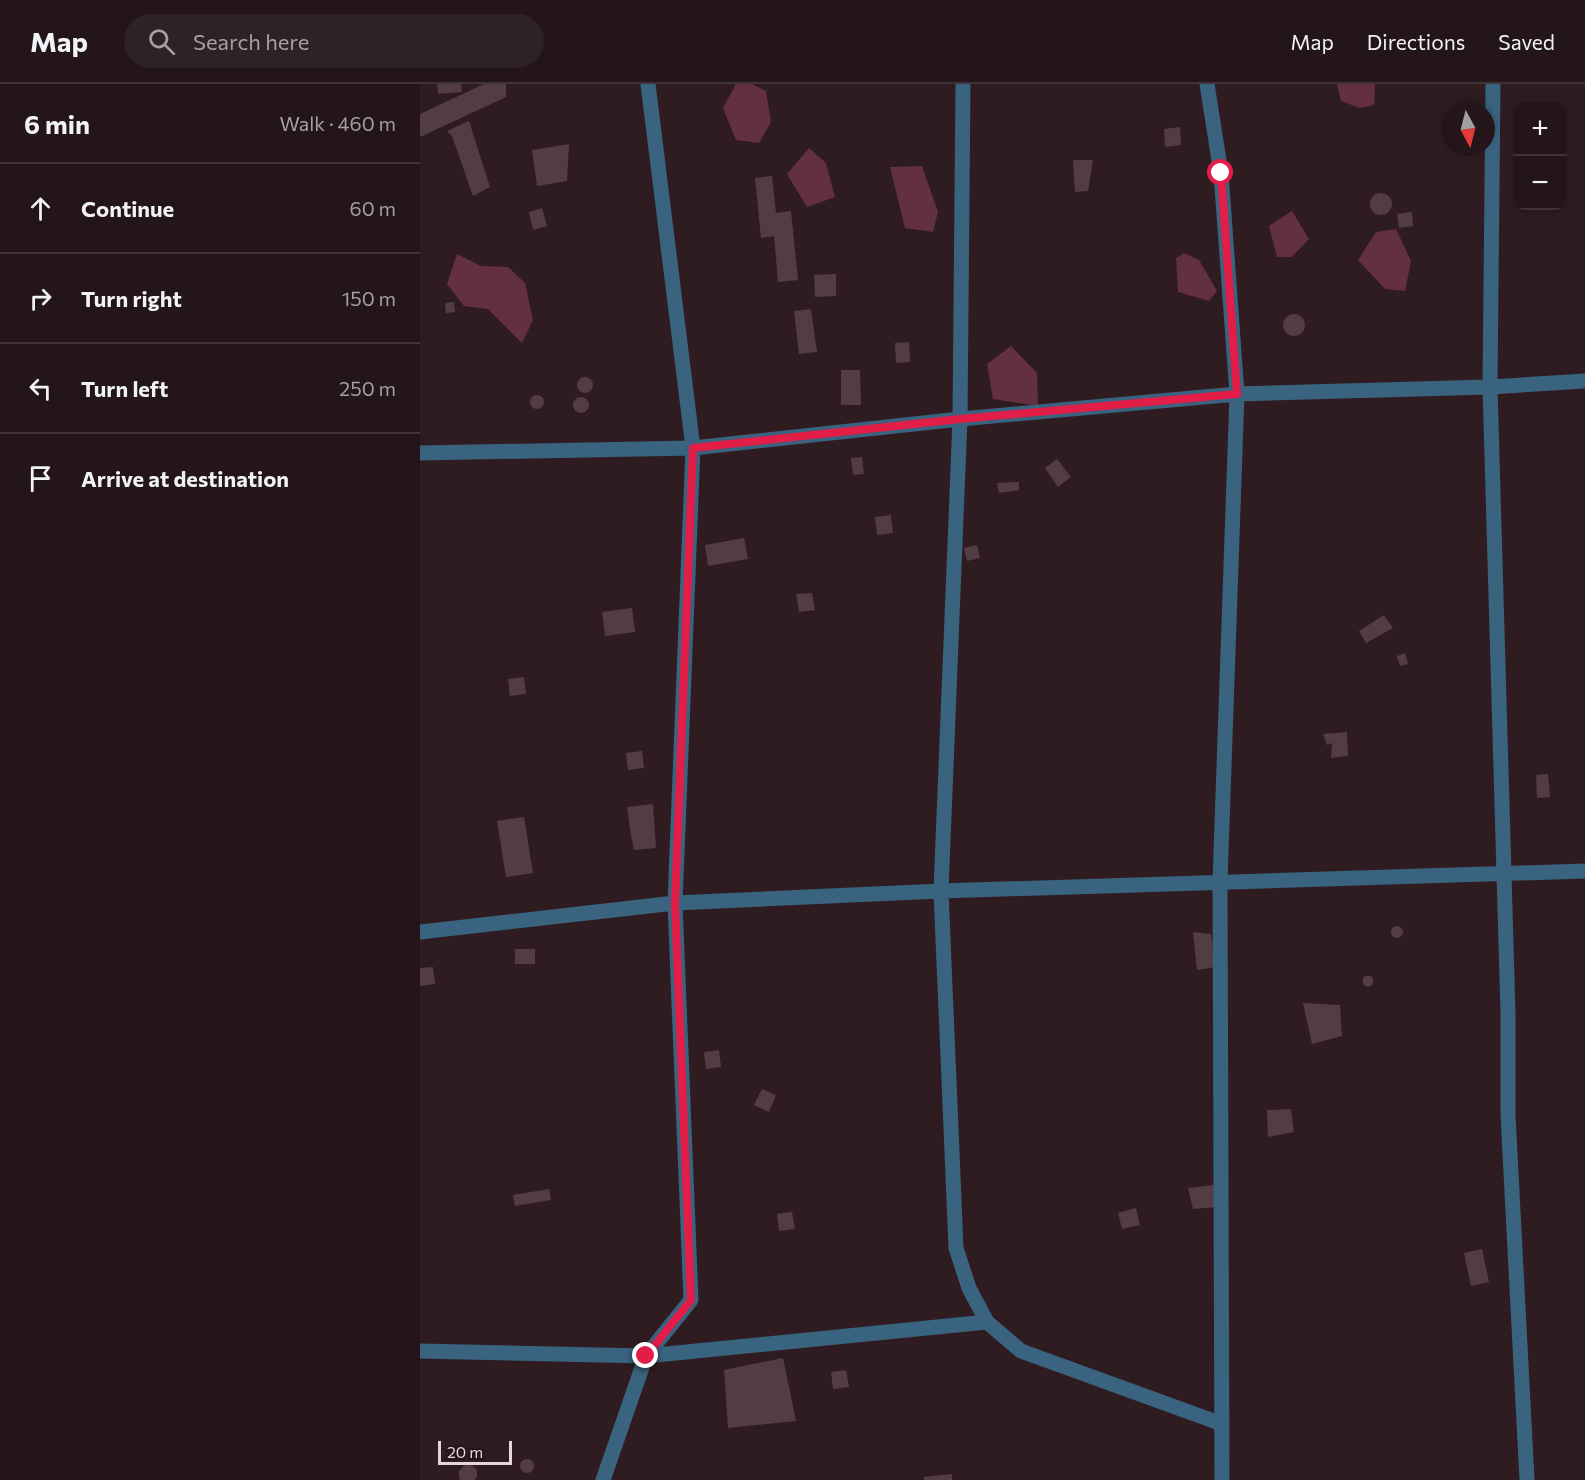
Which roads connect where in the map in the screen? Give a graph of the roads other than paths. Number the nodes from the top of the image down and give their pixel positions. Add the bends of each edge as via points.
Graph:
1 (648, 84) edge
2 (963, 84) edge
3 (1207, 84) edge
4 (1493, 84) edge
5 (1585, 381) edge
6 (1490, 387) junction
7 (1237, 394) junction
8 (960, 419) junction
9 (693, 448) junction
10 (420, 453) edge
11 (1585, 871) edge
12 (1504, 873) junction
13 (1220, 881) junction
14 (941, 891) junction
15 (675, 903) junction
16 (420, 932) edge
17 (987, 1322) junction
18 (420, 1351) edge
19 (646, 1356) junction
20 (1222, 1424) junction
21 (603, 1480) edge
22 (1222, 1480) edge
23 (1527, 1480) edge

1 - 9 street
2 - 8 street
3 - 7 street via 1221,173
4 - 6 street
5 - 6 street
6 - 7 street
6 - 12 street
7 - 8 street
7 - 13 street
8 - 9 street
8 - 14 street
9 - 10 street
9 - 15 street
11 - 12 street
12 - 13 street
12 - 23 street via 1508,1115
13 - 14 street
13 - 20 street
14 - 15 street
14 - 17 street via 956,1248 969,1288
15 - 16 street
15 - 19 street via 691,1300
17 - 19 street
17 - 20 street via 1021,1351
18 - 19 street
19 - 21 street
20 - 22 street

